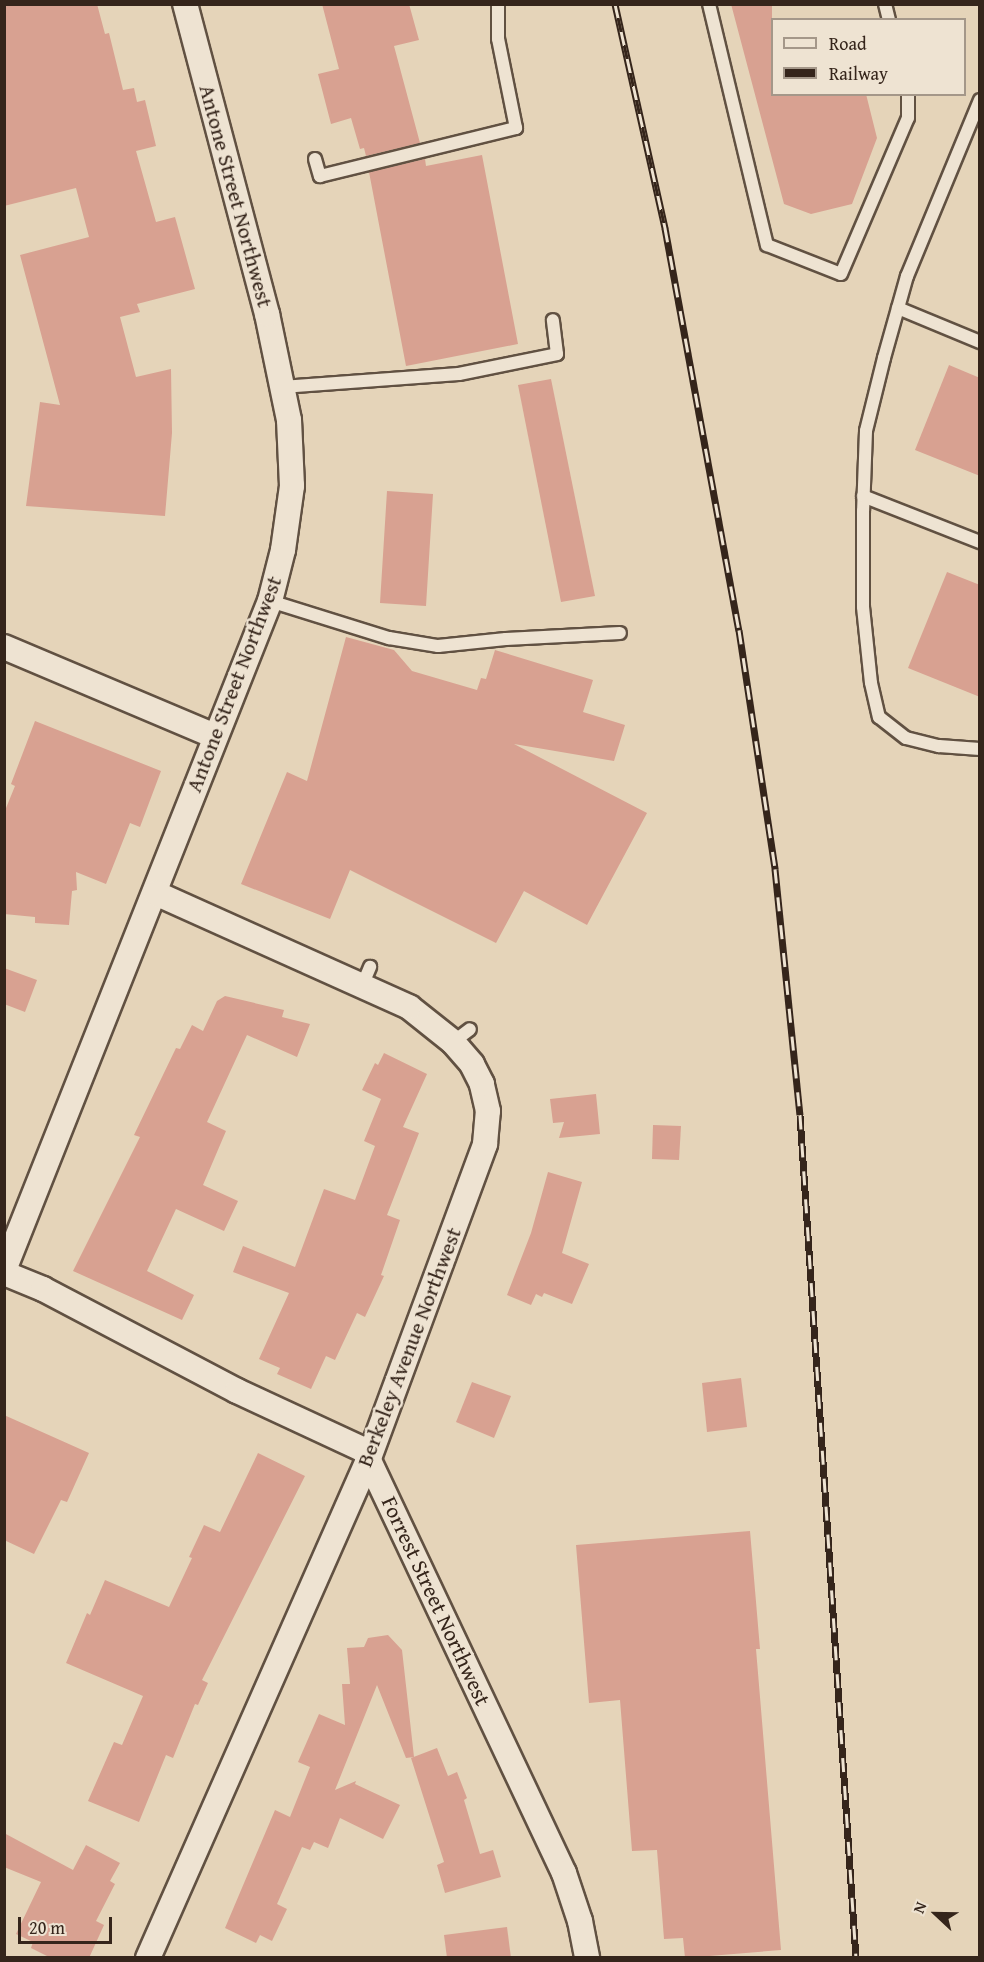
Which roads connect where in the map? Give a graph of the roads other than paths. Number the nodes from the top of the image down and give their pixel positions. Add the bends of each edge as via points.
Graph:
1 (185, 4) edge
2 (498, 4) edge
3 (709, 4) edge
4 (908, 96) edge
5 (980, 100) edge
6 (315, 159) dead end
7 (898, 308) junction
8 (553, 320) dead end
9 (980, 342) edge
10 (282, 387) junction
11 (863, 496) junction
12 (980, 543) edge
13 (270, 601) junction
14 (620, 633) dead end
15 (4, 647) edge
16 (215, 736) junction
17 (980, 749) edge
18 (154, 893) junction
19 (4, 1271) edge
20 (369, 1458) junction
21 (148, 1958) edge
22 (587, 1958) edge

1 - 10 street, Antone Street Northwest via 267,314
2 - 6 lane via 498,39 516,128 320,176
3 - 4 lane via 767,245 841,274 908,118
5 - 7 lane
7 - 9 lane
7 - 11 lane via 866,431
8 - 10 lane via 557,354 459,374
10 - 13 street, Antone Street Northwest via 289,420 292,486 283,550
11 - 12 lane
11 - 17 lane via 863,607 871,683 879,717 906,738 939,746
13 - 14 lane via 388,638 438,646
13 - 16 street, Antone Street Northwest
15 - 16 street
16 - 18 street, Antone Street Northwest
18 - 19 street, Antone Street Northwest
18 - 20 street, Berkeley Avenue Northwest via 366,977 461,1035 482,1084 488,1112 485,1144
19 - 20 street, Forrest Street Northwest via 237,1391 356,1444
20 - 21 street, Berkeley Avenue Northwest
20 - 22 street, Forrest Street Northwest via 564,1873

